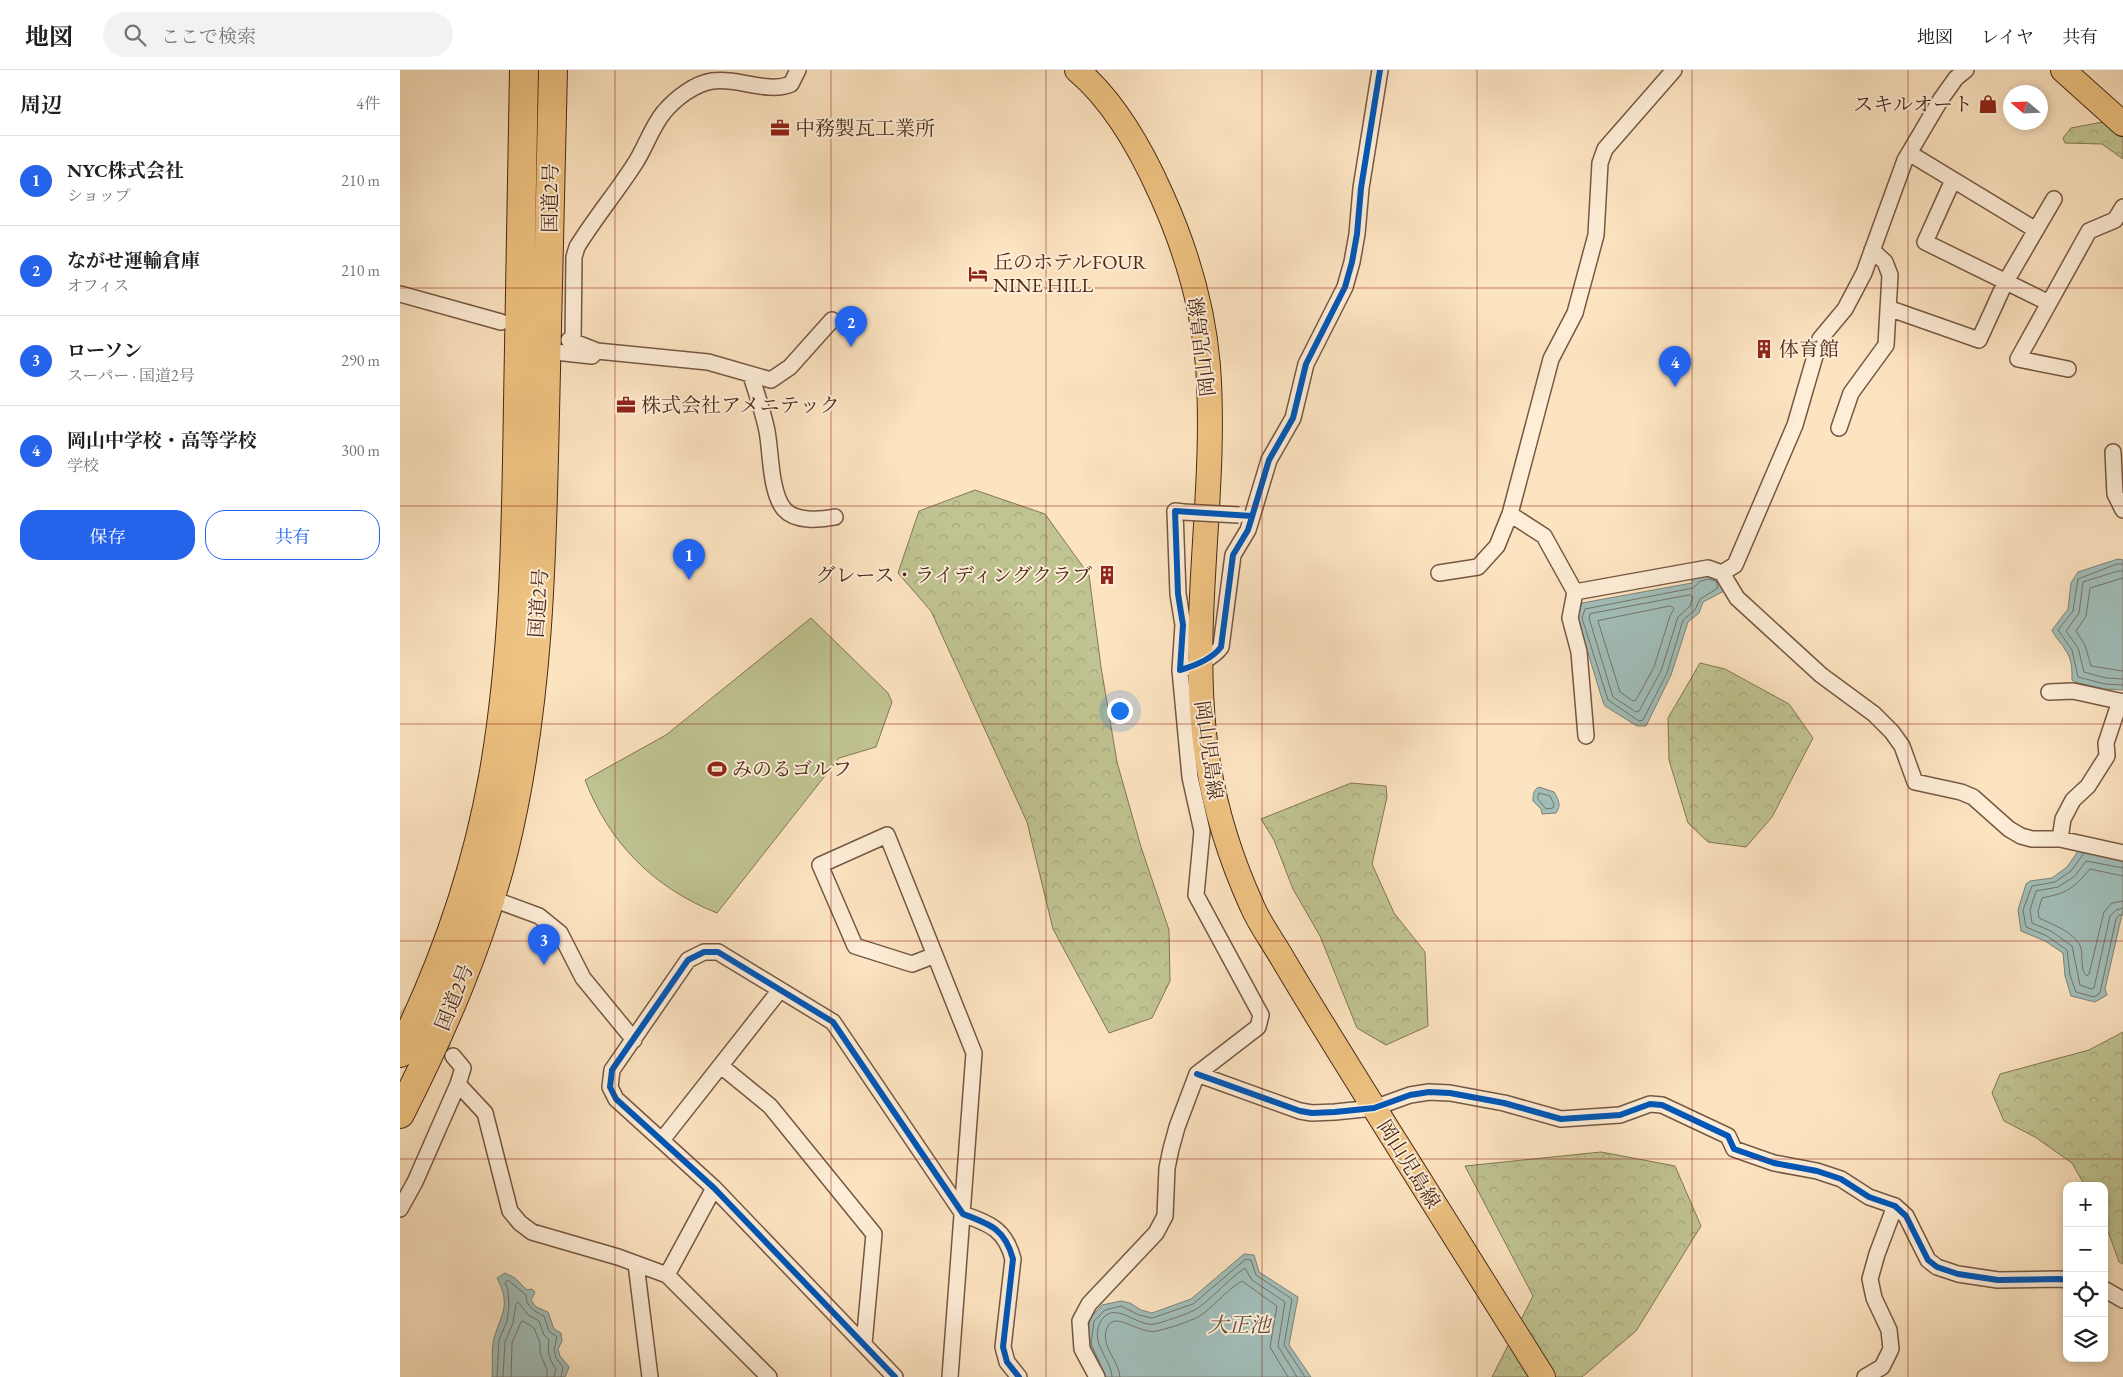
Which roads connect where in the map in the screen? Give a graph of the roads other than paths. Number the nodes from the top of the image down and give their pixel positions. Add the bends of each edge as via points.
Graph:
1 (524, 70) edge
2 (553, 70) edge
3 (1077, 70) edge
4 (1380, 70) edge
5 (1674, 70) edge
6 (1966, 70) edge
7 (2063, 70) edge
8 (798, 72) edge
9 (2123, 124) edge
10 (1909, 152) junction
11 (1953, 180) junction
12 (2054, 199) dead end
13 (2123, 208) edge
14 (2036, 230) junction
15 (1872, 250) junction
16 (2005, 283) junction
17 (400, 294) edge
18 (2049, 303) junction
19 (1888, 308) junction
20 (832, 320) dead end
21 (501, 322) dead end
22 (563, 345) junction
23 (597, 352) junction
24 (2068, 370) dead end
25 (752, 376) junction
26 (1840, 428) dead end
27 (2113, 452) dead end
28 (2118, 483) edge
29 (2123, 510) edge
30 (1510, 514) junction
31 (1245, 515) junction
32 (835, 517) dead end
33 (1438, 573) dead end
34 (1722, 573) junction
35 (1575, 592) junction
36 (1190, 666) junction
37 (2049, 692) dead end
38 (2122, 701) edge
39 (1586, 736) dead end
40 (2060, 839) junction
41 (2123, 853) edge
42 (490, 898) junction
43 (935, 955) junction
44 (780, 990) junction
45 (634, 1040) junction
46 (400, 1053) edge
47 (453, 1056) tunnel mouth
48 (721, 1066) junction
49 (1197, 1074) junction
50 (458, 1084) junction
51 (1374, 1108) junction
52 (400, 1114) edge
53 (662, 1140) junction
54 (714, 1188) junction
55 (1895, 1206) junction
56 (400, 1209) edge
57 (963, 1214) junction
58 (636, 1264) junction
59 (667, 1275) junction
60 (2063, 1280) edge
61 (2108, 1291) edge
62 (2123, 1300) edge
63 (864, 1344) junction
64 (650, 1377) edge
65 (769, 1377) edge
66 (895, 1377) edge
67 (950, 1377) edge
68 (1019, 1377) edge
69 (1097, 1377) edge
70 (1543, 1377) edge
71 (1865, 1377) edge

1 - 46 highway, 国道2号 via 515,546 504,705 493,778 457,916
2 - 22 highway, 国道2号
3 - 36 main road, 岡山児島線 via 1108,102 1133,138 1156,181 1174,221 1201,313 1208,367 1209,450 1201,618
4 - 31 street via 1357,234 1345,287 1306,364 1293,418
5 - 30 street via 1605,149 1600,163 1596,236 1575,313 1551,359
6 - 10 street via 1941,99
7 - 9 main road
8 - 22 street via 791,84 782,88 729,80 711,82 693,88 664,112 635,164 577,247
10 - 11 street
10 - 15 street
11 - 14 street
11 - 16 street via 1926,242
12 - 14 street
13 - 18 street via 2115,220 2089,231
14 - 16 street
15 - 19 street via 1885,262 1890,275
15 - 34 street via 1845,308 1820,339 1795,425 1779,464 1734,566
16 - 18 street
16 - 19 street via 1979,340
17 - 21 street
18 - 24 street via 2018,359
19 - 26 street via 1886,346 1850,393
20 - 25 street via 790,367 771,380
22 - 23 street
22 - 23 street via 592,356
22 - 42 highway, 国道2号 via 531,689 511,815
23 - 25 street via 708,362
25 - 32 street via 782,505 785,510 808,519
27 - 28 street
28 - 29 street via 2115,494
30 - 33 street via 1496,546 1478,566
30 - 35 street via 1544,536
31 - 36 street via 1248,530 1233,554 1221,647
31 - 36 street, bridge via 1175,511 1178,594
34 - 35 street via 1708,568
34 - 40 street via 1737,598 1821,675 1874,714 1892,732 1902,746 1916,782 1973,797 2020,836
35 - 39 street via 1570,618 1579,652
36 - 49 street via 1190,777 1202,831 1196,895 1261,1015 1258,1027
36 - 51 main road, 岡山児島線 via 1219,816 1253,909
37 - 38 street via 2073,691
38 - 40 street via 2106,743 2107,756 2091,781 2073,800 2063,819
40 - 41 street
42 - 45 street via 539,916 560,933 583,978
42 - 52 highway, 国道2号 via 435,1045
43 - 43 street via 887,835 820,864 856,946 912,964
43 - 57 street via 974,1053
44 - 45 street via 718,952 704,952 688,960
44 - 48 street
44 - 57 street via 833,1022
45 - 53 street via 612,1070 610,1086 616,1099
47 - 50 street via 463,1068
48 - 53 street
48 - 63 street via 770,1106 874,1234
49 - 51 street via 1300,1111
49 - 69 street via 1171,1149 1165,1216 1156,1233 1089,1304 1080,1321 1082,1349
50 - 56 street
50 - 58 street via 485,1113 510,1212 520,1223 532,1232
51 - 55 street via 1429,1092 1504,1103 1561,1119 1620,1115 1650,1104 1662,1105 1728,1136 1734,1148 1774,1163 1840,1179 1869,1197
51 - 70 main road, 岡山児島線
53 - 54 street
54 - 59 street
54 - 63 street
55 - 60 street via 1906,1216 1928,1260 1937,1267 1998,1280
55 - 71 street via 1870,1279 1874,1298 1889,1330 1891,1349 1882,1367
57 - 67 street
57 - 68 street via 996,1228 1010,1246 1013,1259 1003,1347 1006,1362
58 - 59 street
58 - 64 street
59 - 65 street
61 - 62 street
63 - 66 street

